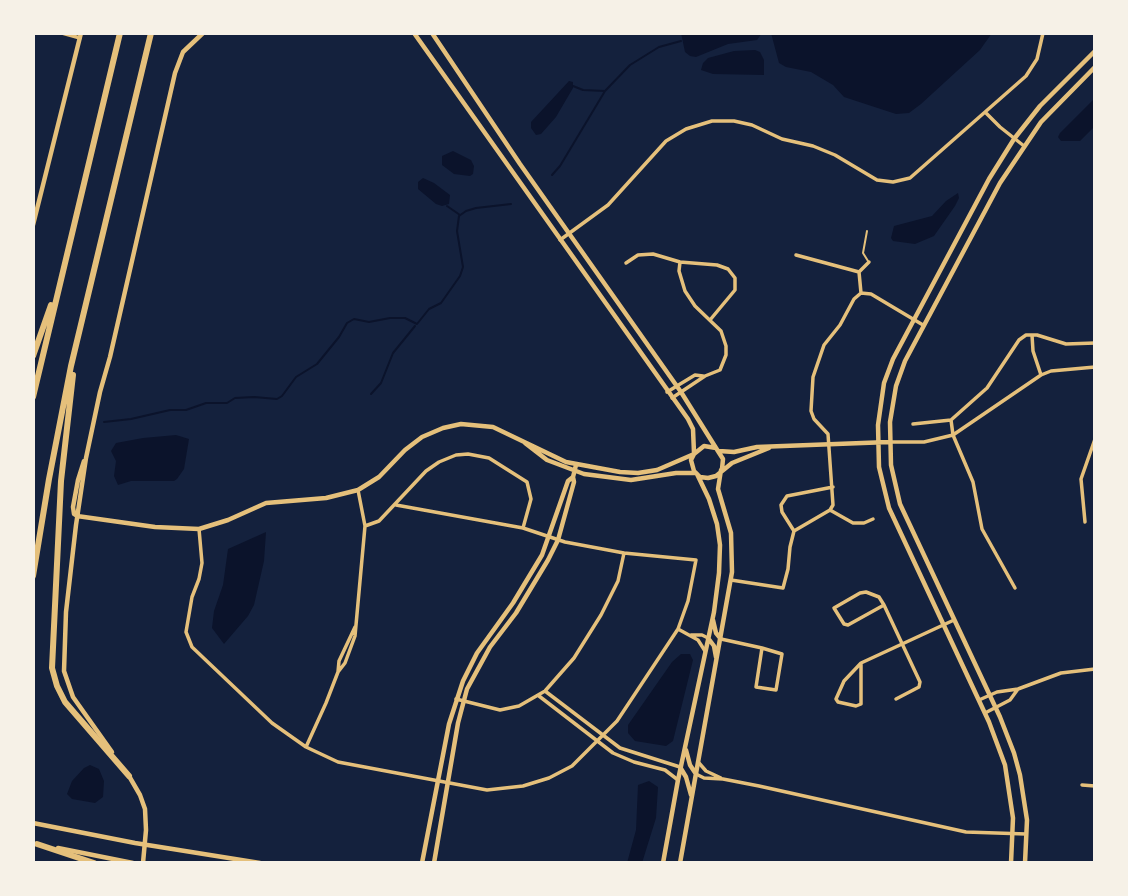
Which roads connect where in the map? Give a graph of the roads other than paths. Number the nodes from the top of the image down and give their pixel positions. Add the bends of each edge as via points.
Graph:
1 (62, 33) edge
2 (120, 33) edge
3 (151, 33) edge
4 (203, 33) edge
5 (414, 33) edge
6 (432, 33) edge
7 (1043, 33) edge
8 (81, 36) edge
9 (1095, 51) edge
10 (1095, 67) edge
11 (986, 113) junction
12 (1014, 139) junction
13 (1024, 146) junction
14 (33, 225) edge
15 (867, 231) dead end
16 (569, 234) junction
17 (560, 240) junction
18 (796, 255) dead end
19 (680, 262) junction
20 (869, 262) joint
21 (626, 263) dead end
22 (63, 271) junction
23 (859, 272) junction
24 (861, 293) junction
25 (913, 318) junction
26 (710, 320) junction
27 (923, 325) junction
28 (1032, 335) junction
29 (77, 341) junction
30 (1095, 343) edge
31 (33, 356) edge
32 (1095, 367) edge
33 (1041, 375) junction
34 (705, 376) junction
35 (676, 386) junction
36 (667, 393) junction
37 (681, 393) junction
38 (33, 397) edge
39 (672, 398) junction
40 (951, 419) junction
41 (914, 424) dead end
42 (953, 435) junction
43 (1095, 439) edge
44 (525, 442) junction
45 (889, 442) junction
46 (877, 443) junction
47 (830, 444) junction
48 (770, 448) junction
49 (718, 450) junction
50 (694, 453) junction
51 (576, 464) junction
52 (722, 470) junction
53 (574, 474) junction
54 (696, 474) junction
55 (833, 488) junction
56 (358, 489) junction
57 (396, 505) junction
58 (830, 510) junction
59 (77, 516) junction
60 (873, 519) dead end
61 (1085, 522) dead end
62 (365, 526) junction
63 (523, 528) junction
64 (199, 529) junction
65 (794, 531) junction
66 (550, 537) junction
67 (558, 540) junction
68 (624, 553) junction
69 (33, 576) edge
70 (731, 580) junction
71 (1016, 588) dead end
72 (884, 605) junction
73 (713, 616) junction
74 (954, 620) junction
75 (943, 625) junction
76 (678, 629) junction
77 (691, 635) junction
78 (708, 638) junction
79 (721, 639) junction
80 (902, 644) junction
81 (762, 648) junction
82 (705, 652) junction
83 (717, 661) junction
84 (861, 663) junction
85 (1095, 669) edge
86 (1017, 689) junction
87 (545, 691) junction
88 (989, 695) junction
89 (538, 696) junction
90 (456, 699) junction
91 (896, 699) dead end
92 (979, 700) junction
93 (463, 701) junction
94 (996, 708) junction
95 (985, 713) junction
96 (603, 737) junction
97 (598, 741) junction
98 (685, 746) junction
99 (306, 747) junction
100 (698, 762) junction
101 (680, 767) junction
102 (696, 774) junction
103 (129, 776) junction
104 (723, 779) junction
105 (439, 780) junction
106 (678, 780) junction
107 (448, 782) junction
108 (1082, 785) dead end
109 (1095, 786) edge
110 (691, 799) junction
111 (33, 823) edge
112 (1013, 834) junction
113 (1027, 834) junction
114 (35, 843) edge
115 (144, 844) junction
116 (94, 863) edge
117 (133, 863) edge
118 (143, 863) edge
119 (260, 863) edge
120 (422, 863) edge
121 (434, 863) edge
122 (663, 863) edge
123 (680, 863) edge
124 (1011, 863) edge
125 (1025, 863) edge

1 - 8 street
2 - 22 highway
3 - 29 highway
4 - 59 street via 183,52 175,73 78,480 73,507
5 - 17 street
6 - 16 street
7 - 11 street via 1037,59 1026,76
8 - 14 street
9 - 12 street
10 - 13 street via 1056,105
11 - 12 street
11 - 16 street via 919,172 893,182 877,180 835,155 752,125 723,121 697,125 666,141 608,205
12 - 13 street
12 - 25 street
13 - 27 street
15 - 20 lane via 863,253
16 - 17 street
16 - 35 street
17 - 36 street
18 - 23 street
19 - 21 street via 645,254
19 - 26 street via 678,271 685,291
19 - 26 street via 717,265 733,273 735,290
20 - 23 street
22 - 31 highway
22 - 38 highway
23 - 24 street
24 - 25 street
24 - 47 street via 824,345 813,377 811,411 827,430
25 - 27 street
25 - 46 street via 884,383
26 - 34 street via 724,338 726,355 720,370
27 - 45 street via 896,386
28 - 30 street via 1066,344
28 - 33 street
28 - 40 street via 1019,340 987,388
29 - 69 highway
29 - 103 highway via 60,493 52,668 67,704
32 - 33 street
33 - 42 street
34 - 35 street via 695,375
34 - 37 street
35 - 36 street
35 - 37 street
36 - 39 street
37 - 39 street
37 - 49 street
39 - 50 street via 693,429
40 - 41 street
40 - 42 street
42 - 45 street via 924,442
42 - 71 street via 970,473 982,529
43 - 61 street via 1081,478
44 - 51 street
44 - 53 street
44 - 56 street via 486,426 443,428 417,440 379,477
45 - 46 street
45 - 74 street via 900,504
46 - 47 street
46 - 75 street via 889,508
47 - 48 street
47 - 55 street
48 - 49 street
48 - 52 street
49 - 50 street via 704,446
49 - 52 street
50 - 51 street via 642,473
50 - 54 street via 691,464
51 - 53 street
52 - 54 street via 708,478
52 - 70 street via 718,489 732,536
53 - 54 street via 631,480
53 - 66 street
53 - 67 street
54 - 73 street via 714,512 720,541
55 - 58 street
55 - 65 street via 787,496 782,512
56 - 62 street
56 - 64 street via 318,499 266,503
57 - 62 street via 379,521
57 - 63 street
57 - 63 street via 439,462 456,455 479,456 527,482 531,499
58 - 60 street via 853,523
58 - 65 street
59 - 64 street
59 - 103 street via 66,612 65,674 76,703
62 - 99 street via 355,627
63 - 66 street
64 - 99 street via 202,563 186,632 192,647 272,723
65 - 70 street via 783,588
66 - 67 street
66 - 90 street via 513,603 477,653
67 - 68 street
67 - 93 street via 478,667
68 - 76 street via 696,560
68 - 87 street via 618,581 601,615
70 - 79 street
72 - 72 street via 848,625 834,608 866,592 879,597
72 - 80 street
73 - 78 street
73 - 79 street
74 - 75 street
74 - 88 street
75 - 80 street
75 - 92 street
76 - 77 street
76 - 96 street
77 - 78 street
77 - 82 street
78 - 82 street
78 - 83 street
79 - 81 street
79 - 83 street
80 - 84 street
80 - 91 street via 921,685
81 - 81 street via 782,654 776,690 755,687
82 - 98 street
83 - 100 street
84 - 84 street via 861,704 836,701 844,681
85 - 86 street via 1061,673
86 - 88 street
86 - 94 street
87 - 89 street
87 - 96 street
88 - 92 street
88 - 94 street
89 - 93 street via 500,710
89 - 97 street
90 - 93 street
90 - 105 street
92 - 95 street
93 - 107 street
94 - 95 street
94 - 113 street via 1020,775
95 - 112 street via 1005,765
96 - 97 street
96 - 101 street via 630,753
97 - 106 street via 622,758 665,770
97 - 107 street via 572,766 523,786 486,790
98 - 101 street
98 - 102 street
99 - 105 street via 338,762
100 - 102 street
100 - 104 street
101 - 106 street
101 - 110 street
102 - 104 street
102 - 110 street
103 - 115 street via 144,803
104 - 112 street via 966,832
105 - 107 street
105 - 120 street
106 - 122 street
107 - 121 street
108 - 109 street
110 - 123 street
111 - 115 street
112 - 113 street
112 - 124 street
113 - 125 street
114 - 116 highway
114 - 117 street
115 - 118 street
115 - 119 street

